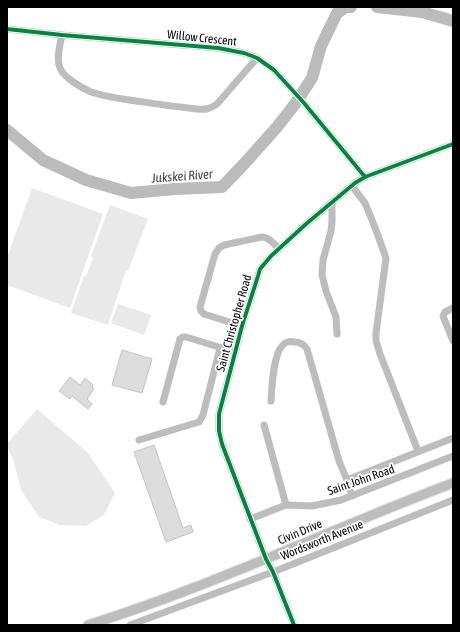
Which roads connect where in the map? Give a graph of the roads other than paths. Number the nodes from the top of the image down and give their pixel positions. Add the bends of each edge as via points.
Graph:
1 (7, 29) edge
2 (62, 35) junction
3 (257, 58) junction
4 (453, 144) edge
5 (365, 177) junction
6 (352, 186) junction
7 (332, 202) junction
8 (279, 248) junction
9 (453, 308) edge
10 (242, 326) junction
11 (337, 334) dead end
12 (453, 341) edge
13 (220, 348) junction
14 (235, 352) junction
15 (271, 401) dead end
16 (163, 402) dead end
17 (264, 425) dead end
18 (453, 438) edge
19 (139, 440) dead end
20 (418, 451) junction
21 (453, 456) edge
22 (346, 480) junction
23 (453, 483) edge
24 (352, 496) junction
25 (453, 500) edge
26 (286, 505) junction
27 (250, 518) junction
28 (266, 559) junction
29 (273, 572) junction
30 (88, 625) edge
31 (130, 625) edge
32 (294, 625) edge

1 - 2 street, Willow Crescent
2 - 3 street, Willow Crescent via 218,48
2 - 3 street via 59,67 85,89 110,97 205,110 217,104
3 - 5 street, Willow Crescent via 288,84
4 - 5 street, Saint Christopher Road
5 - 6 street, Saint Christopher Road
6 - 7 street, Saint Christopher Road
6 - 20 street via 365,203 386,258 376,341
7 - 8 street, Saint Christopher Road
7 - 11 street via 331,231 323,260 322,275 336,318
8 - 10 street, Saint Christopher Road via 260,269
8 - 10 street via 268,238 262,237 224,245 215,254 201,311
9 - 12 street via 444,314
10 - 14 street, Saint Christopher Road
13 - 14 street
13 - 16 street via 186,337 180,339
13 - 19 street via 199,422
14 - 27 street, Saint Christopher Road via 219,414 219,431
15 - 22 street via 275,367 282,346 289,342 302,343 307,349
17 - 26 street
18 - 20 street
20 - 22 street
21 - 24 street, Saint John Road
22 - 24 street
23 - 28 main road, Civin Drive
24 - 26 street, Saint John Road via 319,505
25 - 29 street, Wordsworth Avenue
26 - 27 street, Saint John Road
27 - 28 street, Saint Christopher Road
28 - 29 street, Saint Christopher Road
28 - 30 main road, Civin Drive
29 - 31 street, Wordsworth Avenue
29 - 32 street, Saint Christopher Road

